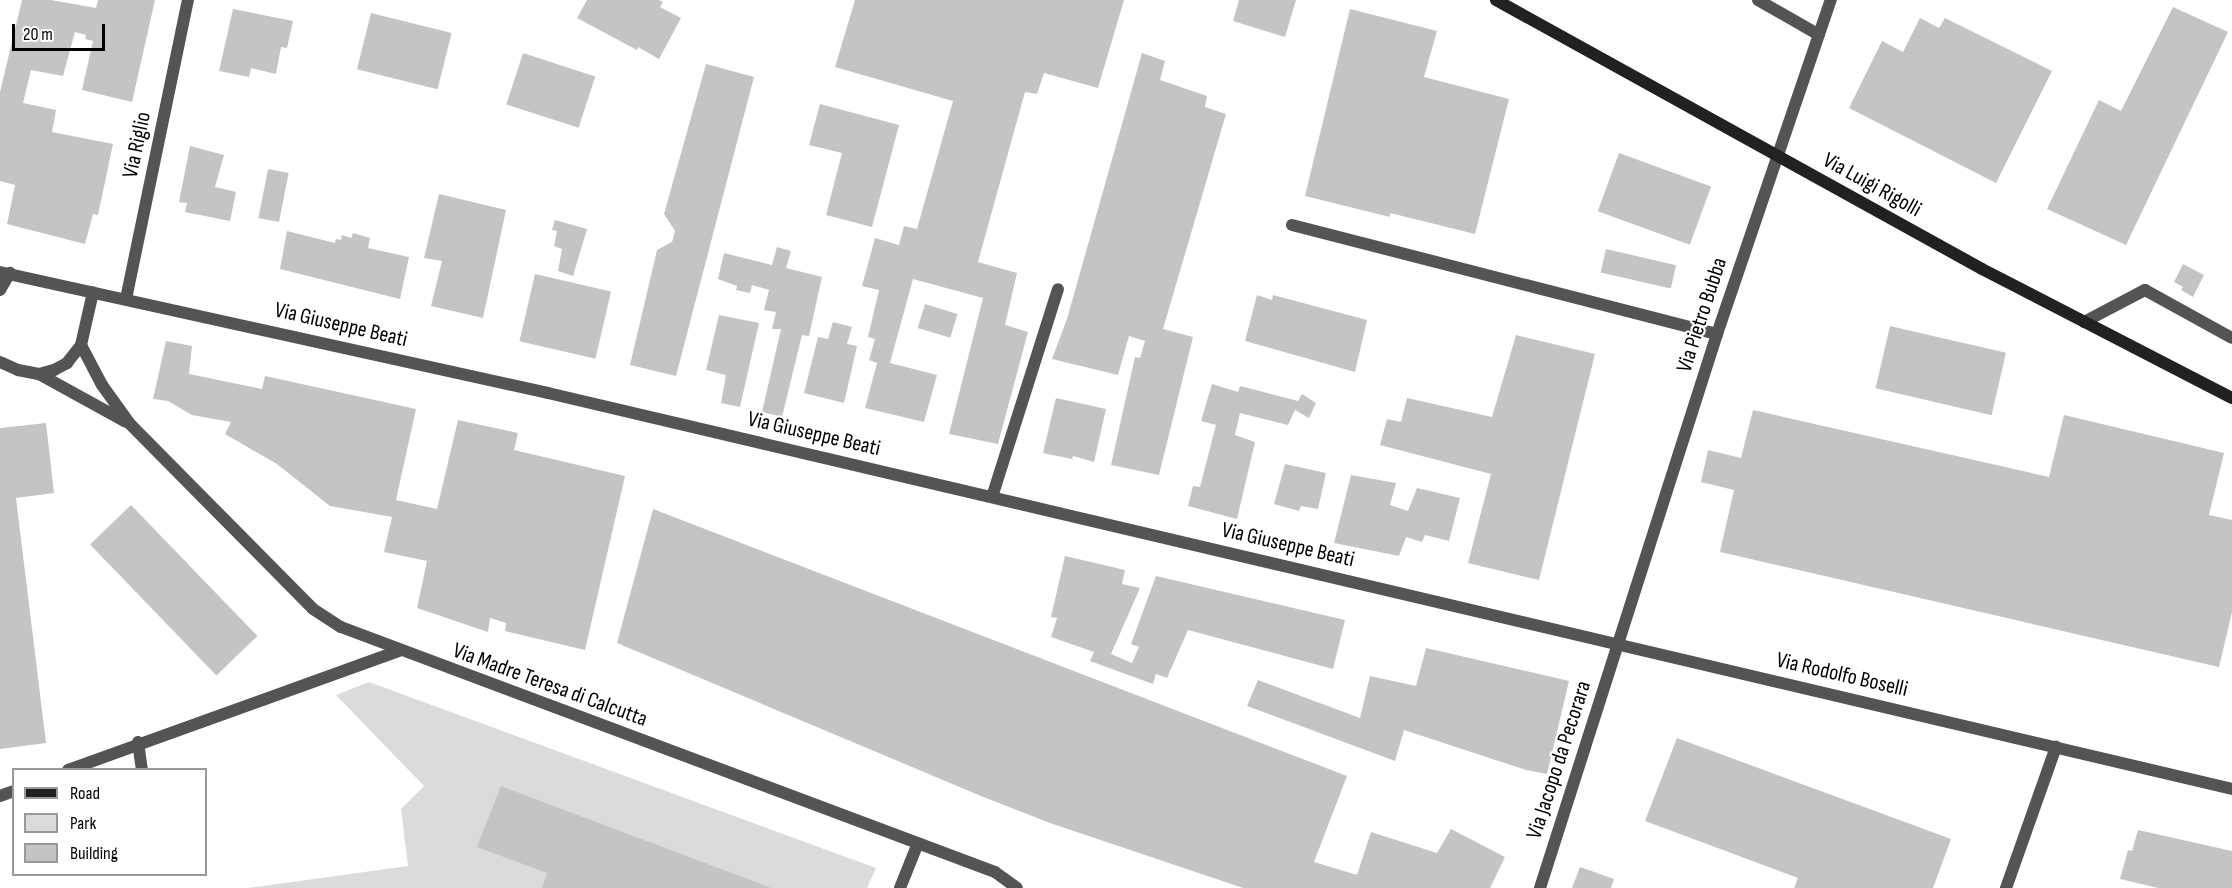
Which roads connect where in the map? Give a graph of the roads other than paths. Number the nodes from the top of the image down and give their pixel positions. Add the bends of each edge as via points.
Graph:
1 (188, 0) edge
2 (1496, 0) edge
3 (1758, 0) edge
4 (1831, 0) edge
5 (1819, 35) junction
6 (1777, 157) junction
7 (1292, 225) dead end
8 (5, 273) edge
9 (1058, 289) dead end
10 (0, 290) edge
11 (93, 292) junction
12 (126, 299) junction
13 (2084, 322) junction
14 (1717, 334) junction
15 (2232, 339) edge
16 (81, 345) junction
17 (0, 362) edge
18 (39, 374) junction
19 (2232, 398) edge
20 (130, 424) junction
21 (992, 497) junction
22 (1618, 644) junction
23 (399, 651) junction
24 (138, 742) junction
25 (2056, 747) junction
26 (73, 768) edge
27 (142, 768) edge
28 (2232, 789) edge
29 (918, 843) junction
30 (900, 888) edge
31 (1017, 888) edge
32 (1540, 888) edge
33 (2006, 888) edge

1 - 12 street, Via Riglio
2 - 6 main road, Via Luigi Rigolli
3 - 5 street
4 - 5 street, Via Pietro Bubba
5 - 6 street, Via Pietro Bubba
6 - 13 main road, Via Luigi Rigolli
6 - 14 street, Via Pietro Bubba
7 - 14 street
8 - 10 street
8 - 11 street, Via Giuseppe Beati
9 - 21 street
11 - 12 street, Via Giuseppe Beati
11 - 16 street
12 - 21 street, Via Giuseppe Beati
13 - 15 street via 2145,290
13 - 19 main road, Via Luigi Rigolli
14 - 22 street, Via Pietro Bubba
16 - 18 street via 67,363
16 - 20 street, Via Madre Teresa di Calcutta via 102,386
17 - 18 street, Via Madre Teresa di Calcutta
18 - 20 street, Via Madre Teresa di Calcutta
20 - 23 street, Via Madre Teresa di Calcutta via 313,609 341,627
21 - 22 street, Via Giuseppe Beati
22 - 25 street, Via Rodolfo Boselli
22 - 32 street, Via Jacopo da Pecorara
23 - 24 street
23 - 29 street, Via Madre Teresa di Calcutta
24 - 26 street
24 - 27 street
25 - 28 street, Via Rodolfo Boselli
25 - 33 street
29 - 30 street
29 - 31 street, Via Madre Teresa di Calcutta via 995,872

